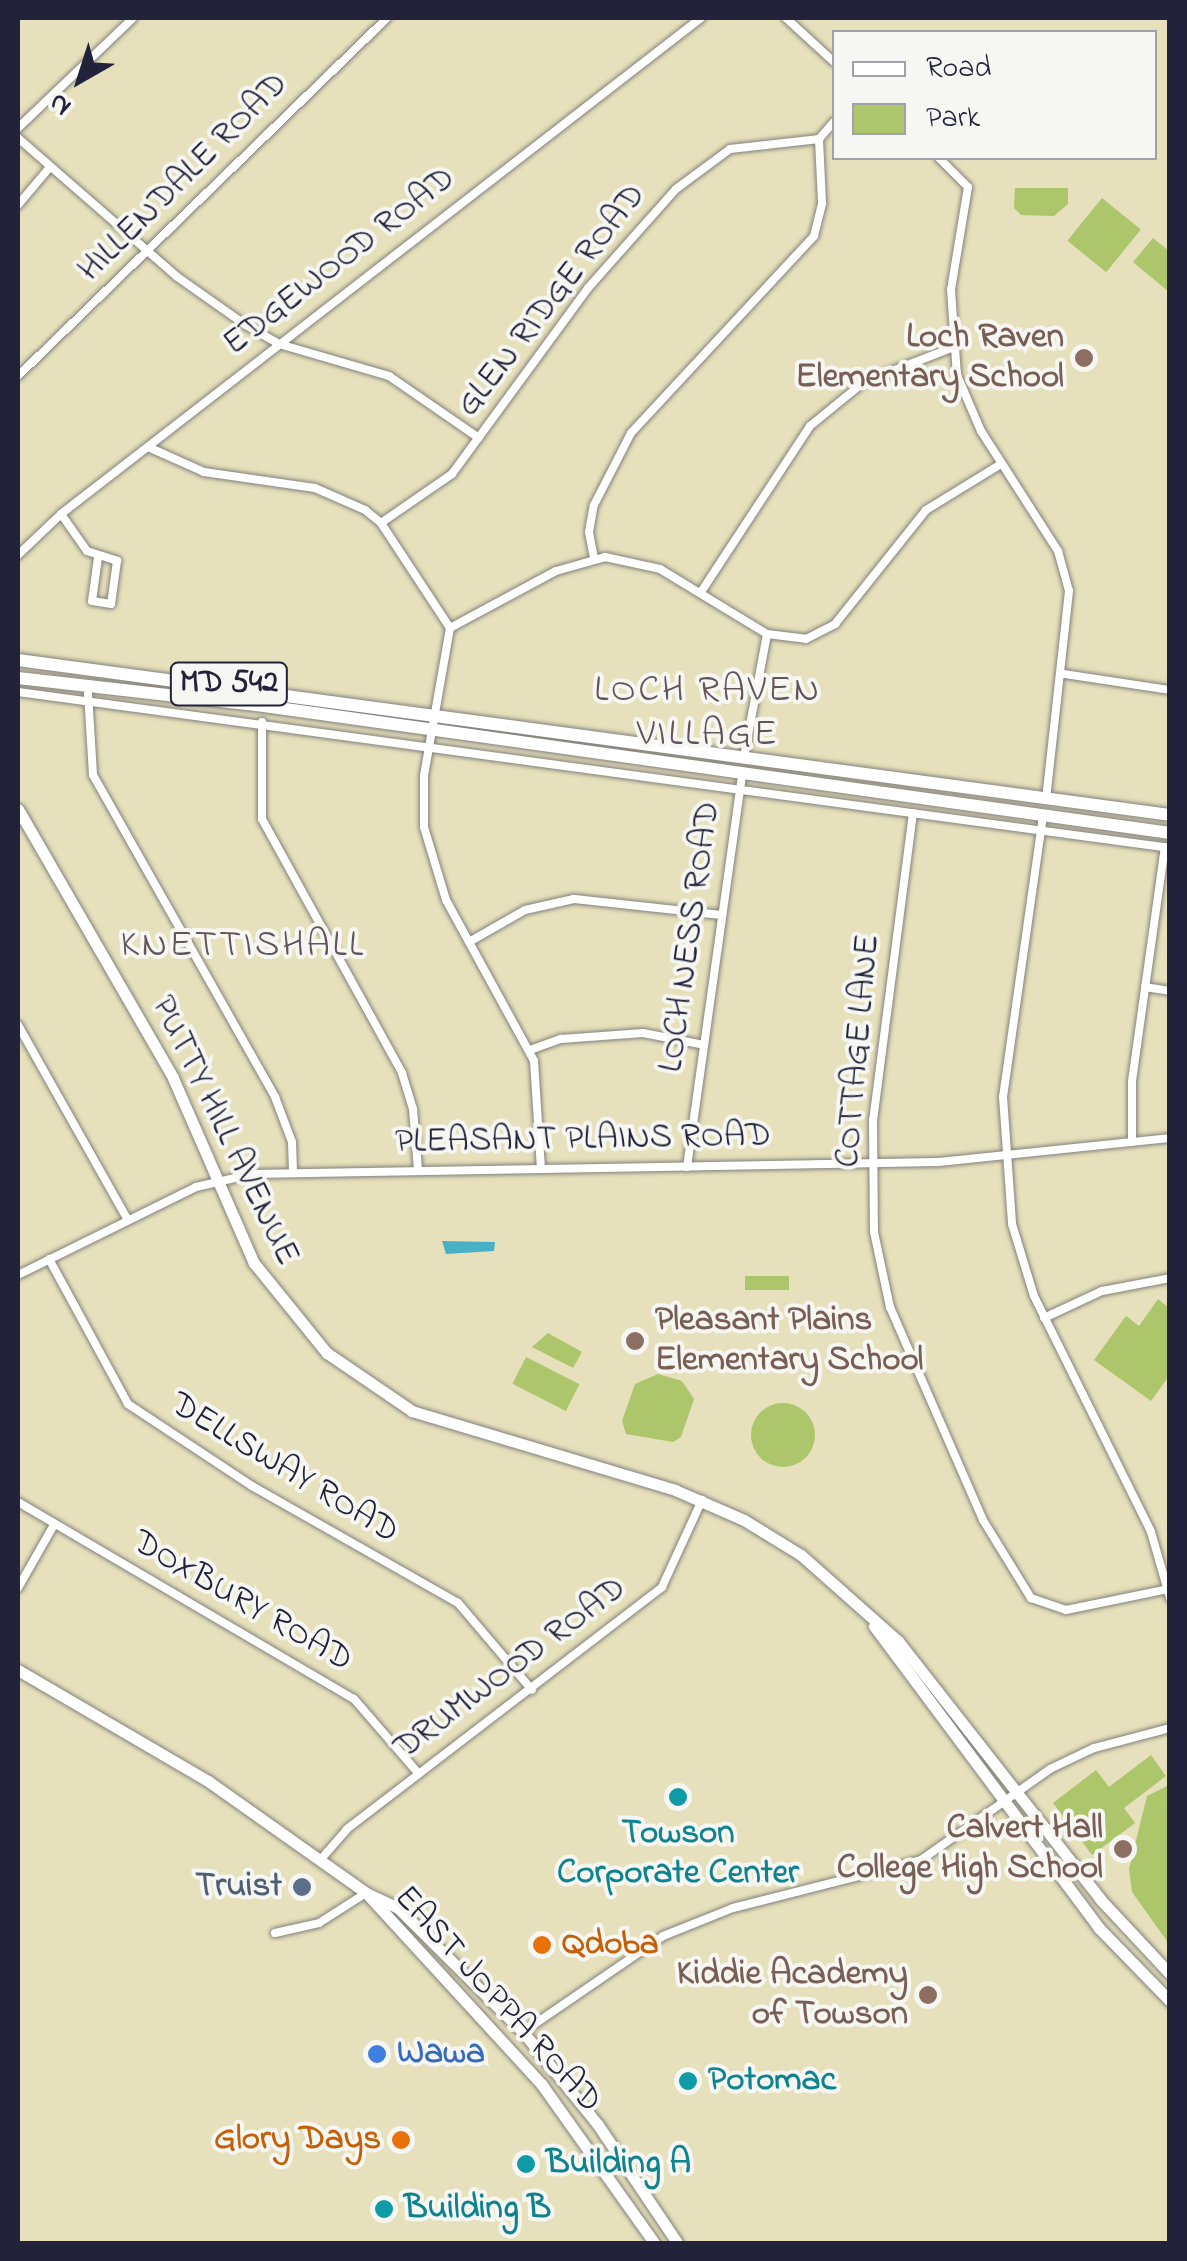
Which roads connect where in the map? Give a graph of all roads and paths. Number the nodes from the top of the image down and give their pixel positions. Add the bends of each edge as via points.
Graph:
1 (132, 18) edge
2 (387, 18) edge
3 (701, 18) edge
4 (786, 18) edge
5 (832, 60) edge
6 (832, 124) edge
7 (18, 128) edge
8 (18, 138) edge
9 (819, 139) junction
10 (941, 160) edge
11 (50, 166) junction
12 (18, 205) edge
13 (145, 250) junction
14 (279, 344) junction
15 (951, 348) junction
16 (18, 376) edge
17 (479, 438) junction
18 (148, 447) junction
19 (1002, 464) junction
20 (61, 514) junction
21 (381, 523) junction
22 (18, 555) edge
23 (98, 558) junction
24 (594, 558) junction
25 (701, 592) junction
26 (450, 628) junction
27 (767, 634) junction
28 (18, 660) edge
29 (1064, 674) junction
30 (18, 678) edge
31 (88, 690) junction
32 (1170, 690) edge
33 (18, 692) edge
34 (434, 713) junction
35 (262, 722) junction
36 (430, 737) junction
37 (744, 757) junction
38 (742, 774) junction
39 (740, 789) junction
40 (1046, 799) junction
41 (18, 809) edge
42 (913, 813) junction
43 (1170, 814) edge
44 (1042, 823) junction
45 (1170, 833) edge
46 (1168, 847) edge
47 (722, 915) junction
48 (470, 942) junction
49 (1145, 987) junction
50 (1170, 992) edge
51 (18, 1024) edge
52 (704, 1045) junction
53 (530, 1050) junction
54 (1170, 1138) edge
55 (1132, 1142) junction
56 (1003, 1157) junction
57 (873, 1164) junction
58 (687, 1167) junction
59 (541, 1169) junction
60 (418, 1170) junction
61 (293, 1171) junction
62 (217, 1179) junction
63 (128, 1220) junction
64 (49, 1259) junction
65 (18, 1275) edge
66 (1170, 1278) edge
67 (1044, 1318) junction
68 (702, 1500) junction
69 (18, 1502) edge
70 (54, 1524) junction
71 (18, 1588) edge
72 (1169, 1594) edge
73 (869, 1618) junction
74 (18, 1670) edge
75 (532, 1690) junction
76 (1170, 1728) edge
77 (420, 1774) junction
78 (1018, 1791) junction
79 (1005, 1801) junction
80 (322, 1858) junction
81 (366, 1893) junction
82 (275, 1933) dead end
83 (1170, 1974) edge
84 (1170, 2000) edge
85 (523, 2032) junction
86 (507, 2043) junction
87 (666, 2224) junction
88 (652, 2239) edge
89 (678, 2244) edge

1 - 7 street
2 - 13 street, HILLENDALE ROAD
3 - 14 street, EDGEWOOD ROAD
4 - 5 street
6 - 9 street
8 - 11 street
9 - 17 street, GLEN RIDGE ROAD via 730,149 676,189 606,265
9 - 24 street via 822,203 814,236 631,433 594,505 588,532
10 - 15 street via 968,188 953,265
11 - 12 street
11 - 13 street
13 - 14 street
13 - 16 street, HILLENDALE ROAD
14 - 17 street via 389,376
14 - 18 street, EDGEWOOD ROAD
15 - 19 street via 968,407
15 - 25 street via 864,382 810,426
17 - 21 street, GLEN RIDGE ROAD via 452,474
18 - 20 street, EDGEWOOD ROAD
18 - 21 street via 220,476 316,488
19 - 27 street via 935,503 903,532 827,630 793,640
19 - 29 street via 1065,570 1071,618
20 - 22 street, EDGEWOOD ROAD
20 - 23 street
21 - 26 street
23 - 23 street via 117,561 111,604 92,601
24 - 25 street via 647,564
24 - 26 street
25 - 27 street
26 - 34 street
27 - 37 street, LOCH NESS ROAD
28 - 34 main road, MD 542
29 - 32 street
29 - 40 street
30 - 31 main road, MD 542
31 - 33 street
31 - 35 street
31 - 36 main road, MD 542
31 - 61 street via 93,775 275,1097 292,1142
34 - 36 street
34 - 37 main road, MD 542
35 - 36 street
35 - 60 street via 262,819 402,1074 414,1109
36 - 38 main road, MD 542
36 - 39 street
36 - 48 street via 422,809 427,846
37 - 38 main road
37 - 40 main road, MD 542
38 - 39 street, LOCH NESS ROAD
38 - 44 main road, MD 542
39 - 42 street
39 - 47 street, LOCH NESS ROAD
40 - 43 main road, MD 542
40 - 44 main road
41 - 62 street, PUTTY HILL AVENUE via 173,1078
42 - 44 street
42 - 57 street, COTTAGE LANE via 876,1086
44 - 45 main road, MD 542
44 - 46 street
44 - 56 street via 1005,1080
46 - 49 street
47 - 48 street via 574,899 525,910
47 - 52 street, LOCH NESS ROAD
48 - 53 street
49 - 50 street
49 - 55 street via 1132,1081
51 - 63 street
52 - 53 street via 644,1033 562,1039
52 - 58 street, LOCH NESS ROAD
53 - 59 street via 540,1090
54 - 55 street, PLEASANT PLAINS ROAD
55 - 56 street, PLEASANT PLAINS ROAD
56 - 57 street, PLEASANT PLAINS ROAD
56 - 67 street via 1015,1238
57 - 58 street, PLEASANT PLAINS ROAD
57 - 72 street, COTTAGE LANE via 874,1232 890,1307 1006,1564 1031,1598 1054,1610
58 - 59 street, PLEASANT PLAINS ROAD
59 - 60 street, PLEASANT PLAINS ROAD
60 - 61 street, PLEASANT PLAINS ROAD
61 - 62 street, PLEASANT PLAINS ROAD
62 - 63 street, PLEASANT PLAINS ROAD
62 - 68 street, PUTTY HILL AVENUE via 254,1263 286,1310 367,1384 442,1423
63 - 64 street, PLEASANT PLAINS ROAD
64 - 65 street, PLEASANT PLAINS ROAD
64 - 75 street, DELLSWAY ROAD via 128,1404 252,1486 458,1603
66 - 67 street via 1102,1291
67 - 72 street via 1136,1500
68 - 73 street, PUTTY HILL AVENUE via 788,1545
68 - 75 street, DRUMWOOD ROAD via 662,1587
69 - 70 street, DOXBURY ROAD
70 - 71 street
70 - 77 street, DOXBURY ROAD via 354,1699
73 - 78 street, PUTTY HILL AVENUE via 898,1640
73 - 79 street, PUTTY HILL AVENUE
74 - 80 street, EAST JOPPA ROAD via 208,1781
75 - 77 street, DRUMWOOD ROAD
76 - 78 street via 1094,1748
77 - 80 street, DRUMWOOD ROAD via 347,1829
78 - 79 street
78 - 83 street, PUTTY HILL AVENUE via 1100,1899
79 - 84 street, PUTTY HILL AVENUE via 1099,1928
79 - 85 street via 922,1860 732,1908 662,1936
80 - 81 street, EAST JOPPA ROAD
81 - 82 street via 319,1923
81 - 85 street, EAST JOPPA ROAD via 398,1908
81 - 86 street, EAST JOPPA ROAD via 386,1922
85 - 86 street
85 - 87 street, EAST JOPPA ROAD
86 - 88 street, EAST JOPPA ROAD
87 - 88 street
87 - 89 street, EAST JOPPA ROAD

